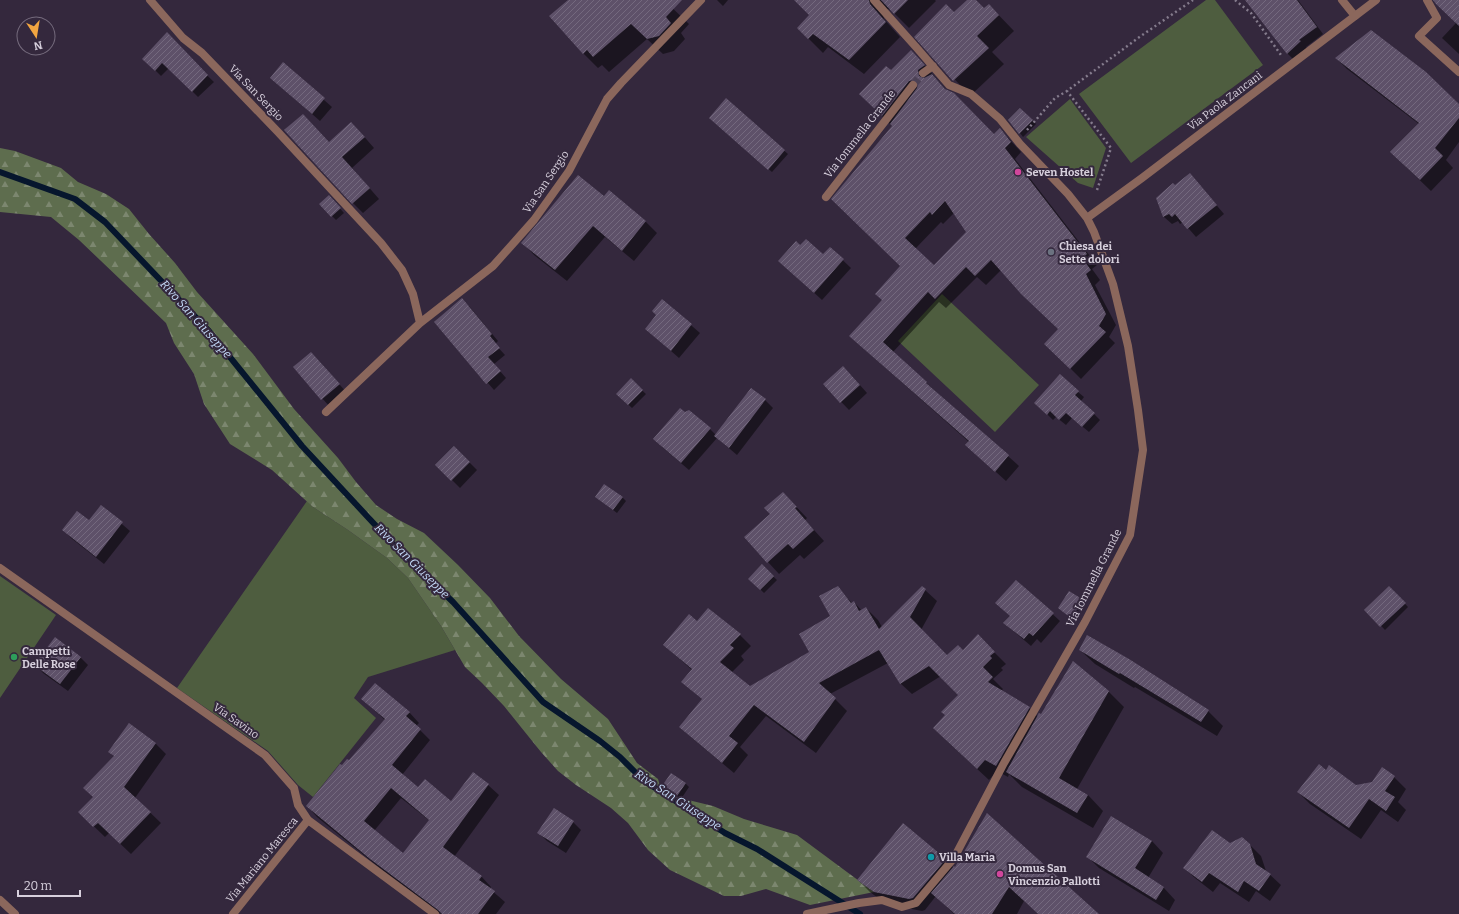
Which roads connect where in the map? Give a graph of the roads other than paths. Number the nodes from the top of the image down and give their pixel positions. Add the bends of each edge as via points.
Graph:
1 (150, 0) edge
2 (701, 0) edge
3 (874, 0) edge
4 (1342, 0) edge
5 (1376, 0) edge
6 (1427, 0) edge
7 (1355, 16) junction
8 (933, 66) junction
9 (1459, 72) edge
10 (923, 73) tunnel mouth
11 (913, 85) tunnel mouth
12 (826, 196) dead end
13 (1087, 218) junction
14 (420, 323) junction
15 (326, 412) dead end
16 (0, 568) edge
17 (308, 820) junction
18 (0, 900) edge
19 (15, 914) edge
20 (232, 914) edge
21 (435, 914) edge
22 (807, 914) edge

1 - 14 street, Via San Sergio via 183,38 202,53 381,243 402,270 413,294
2 - 14 street, Via San Sergio via 607,100 569,172 534,220 493,266
3 - 8 street, Via Iommella Grande
4 - 7 street
5 - 7 street, Via Paola Zancani
6 - 9 street via 1437,18 1419,36
7 - 13 street, Via Paola Zancani
8 - 10 street
8 - 13 street, Via Iommella Grande via 949,86 971,94 1000,119
11 - 12 street, Via Iommella Grande
13 - 22 street, Via Iommella Grande via 1113,284 1128,346 1138,410 1143,450 1130,535 1085,622 1004,763 954,858 916,903 902,907 882,900
14 - 15 street, Via San Sergio
16 - 17 street, Via Savino via 265,755 294,788 298,805
17 - 20 street, Via Mariano Maresca
17 - 21 street, Via Savino
18 - 19 street

